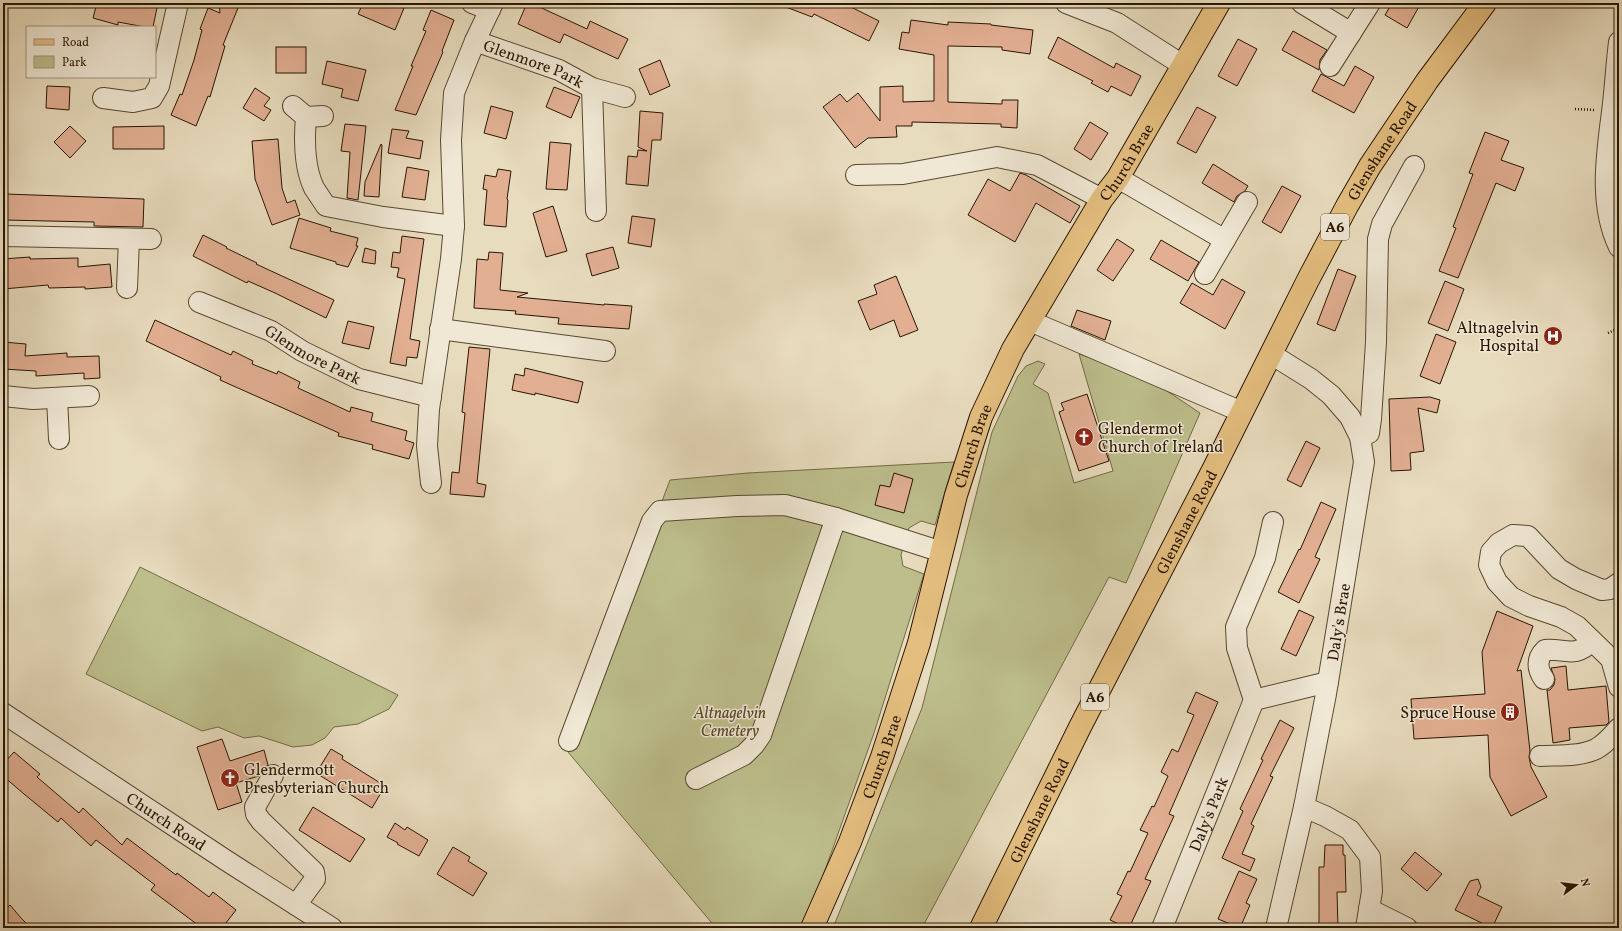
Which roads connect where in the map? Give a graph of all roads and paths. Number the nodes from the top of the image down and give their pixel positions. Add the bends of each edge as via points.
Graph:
1 (178, 3) edge
2 (1066, 3) edge
3 (1219, 3) edge
4 (1302, 3) edge
5 (1370, 3) edge
6 (1485, 3) edge
7 (485, 5) edge
8 (1351, 33) junction
9 (475, 41) junction
10 (1619, 42) edge
11 (1184, 66) junction
12 (1330, 66) dead end
13 (1618, 67) edge
14 (592, 88) junction
15 (1617, 90) edge
16 (625, 97) dead end
17 (103, 98) dead end
18 (307, 113) dead end
19 (1614, 135) edge
20 (1414, 166) dead end
21 (856, 175) dead end
22 (1118, 178) junction
23 (1102, 199) junction
24 (1247, 202) dead end
25 (596, 211) dead end
26 (454, 226) junction
27 (3, 236) edge
28 (129, 239) junction
29 (151, 239) dead end
30 (1225, 240) junction
31 (1619, 248) edge
32 (1205, 274) dead end
33 (128, 288) dead end
34 (199, 302) dead end
35 (1030, 321) junction
36 (1619, 328) edge
37 (440, 329) junction
38 (1608, 333) dead end
39 (605, 351) dead end
40 (1271, 354) junction
41 (3, 396) edge
42 (89, 396) dead end
43 (431, 397) junction
44 (57, 398) junction
45 (1242, 412) junction
46 (1360, 437) junction
47 (59, 439) dead end
48 (431, 483) dead end
49 (836, 518) junction
50 (1273, 522) dead end
51 (942, 552) junction
52 (1619, 583) edge
53 (1592, 641) junction
54 (1544, 679) dead end
55 (1328, 682) junction
56 (1619, 687) edge
57 (1254, 700) junction
58 (3, 713) edge
59 (1619, 728) edge
60 (569, 741) dead end
61 (1540, 756) dead end
62 (273, 775) dead end
63 (696, 778) dead end
64 (1304, 807) junction
65 (296, 905) junction
66 (1368, 919) edge
67 (332, 928) edge
68 (812, 928) edge
69 (981, 928) edge
70 (1162, 928) edge
71 (1276, 928) edge
72 (1407, 928) edge

1 - 17 street via 158,86 152,98 133,102
2 - 11 street via 1117,23
3 - 11 main road, Church Brae
4 - 8 street
5 - 8 street
6 - 40 main road, Glenshane Road / A6 via 1427,81 1370,166
7 - 9 street, Glenmore Park
8 - 12 street
9 - 14 street, Glenmore Park via 559,70
9 - 26 street, Glenmore Park via 454,93 450,140
10 - 13 street
11 - 22 main road, Church Brae
13 - 15 street
14 - 16 street, Glenmore Park
14 - 25 street, Glenmore Park
15 - 19 street
18 - 26 street via 304,136 308,168 314,187 326,206 383,217
19 - 31 street via 1605,196 1609,221
20 - 46 street via 1382,224 1378,239 1376,342 1371,419 1368,433
21 - 23 street via 903,174 997,157 1037,165
22 - 23 main road, Church Brae
22 - 30 street
23 - 35 main road, Church Brae
24 - 30 street
26 - 37 street, Glenmore Park
27 - 28 street
28 - 29 street
28 - 33 street
30 - 32 street
34 - 43 street, Glenmore Park via 271,331 302,351 359,379
35 - 45 street
35 - 51 main road, Church Brae via 1013,349 981,417 956,495
36 - 38 path
37 - 39 street
37 - 43 street, Glenmore Park
40 - 45 main road, Glenshane Road / A6
40 - 46 street, Daly's Brae via 1331,395 1350,417
41 - 44 street
42 - 44 street
43 - 48 street, Glenmore Park via 427,446
44 - 47 street
45 - 69 main road, Glenshane Road / A6 via 1080,727
46 - 55 street, Daly's Brae via 1364,462 1361,486
49 - 51 street
49 - 60 street via 785,505 660,511 652,521
49 - 63 street via 761,735 744,755
50 - 57 street via 1265,558 1236,627 1237,648
51 - 68 main road, Church Brae via 919,643 882,757 850,842
52 - 53 street via 1610,589 1602,590 1576,579 1559,569 1528,536 1513,536 1499,543 1491,552 1489,565 1497,582 1512,597 1561,617 1577,626
53 - 54 street via 1588,646 1574,651 1545,650 1538,658 1540,674
53 - 56 street via 1611,660
55 - 57 street
55 - 64 street, Daly's Brae
57 - 70 street, Daly's Park
58 - 65 street, Church Road
59 - 61 street via 1596,748 1576,754
62 - 65 street via 255,807 256,814 314,872 315,879
64 - 66 street via 1350,830 1370,857 1372,891
64 - 71 street, Daly's Brae
65 - 67 street, Church Road
66 - 72 street

